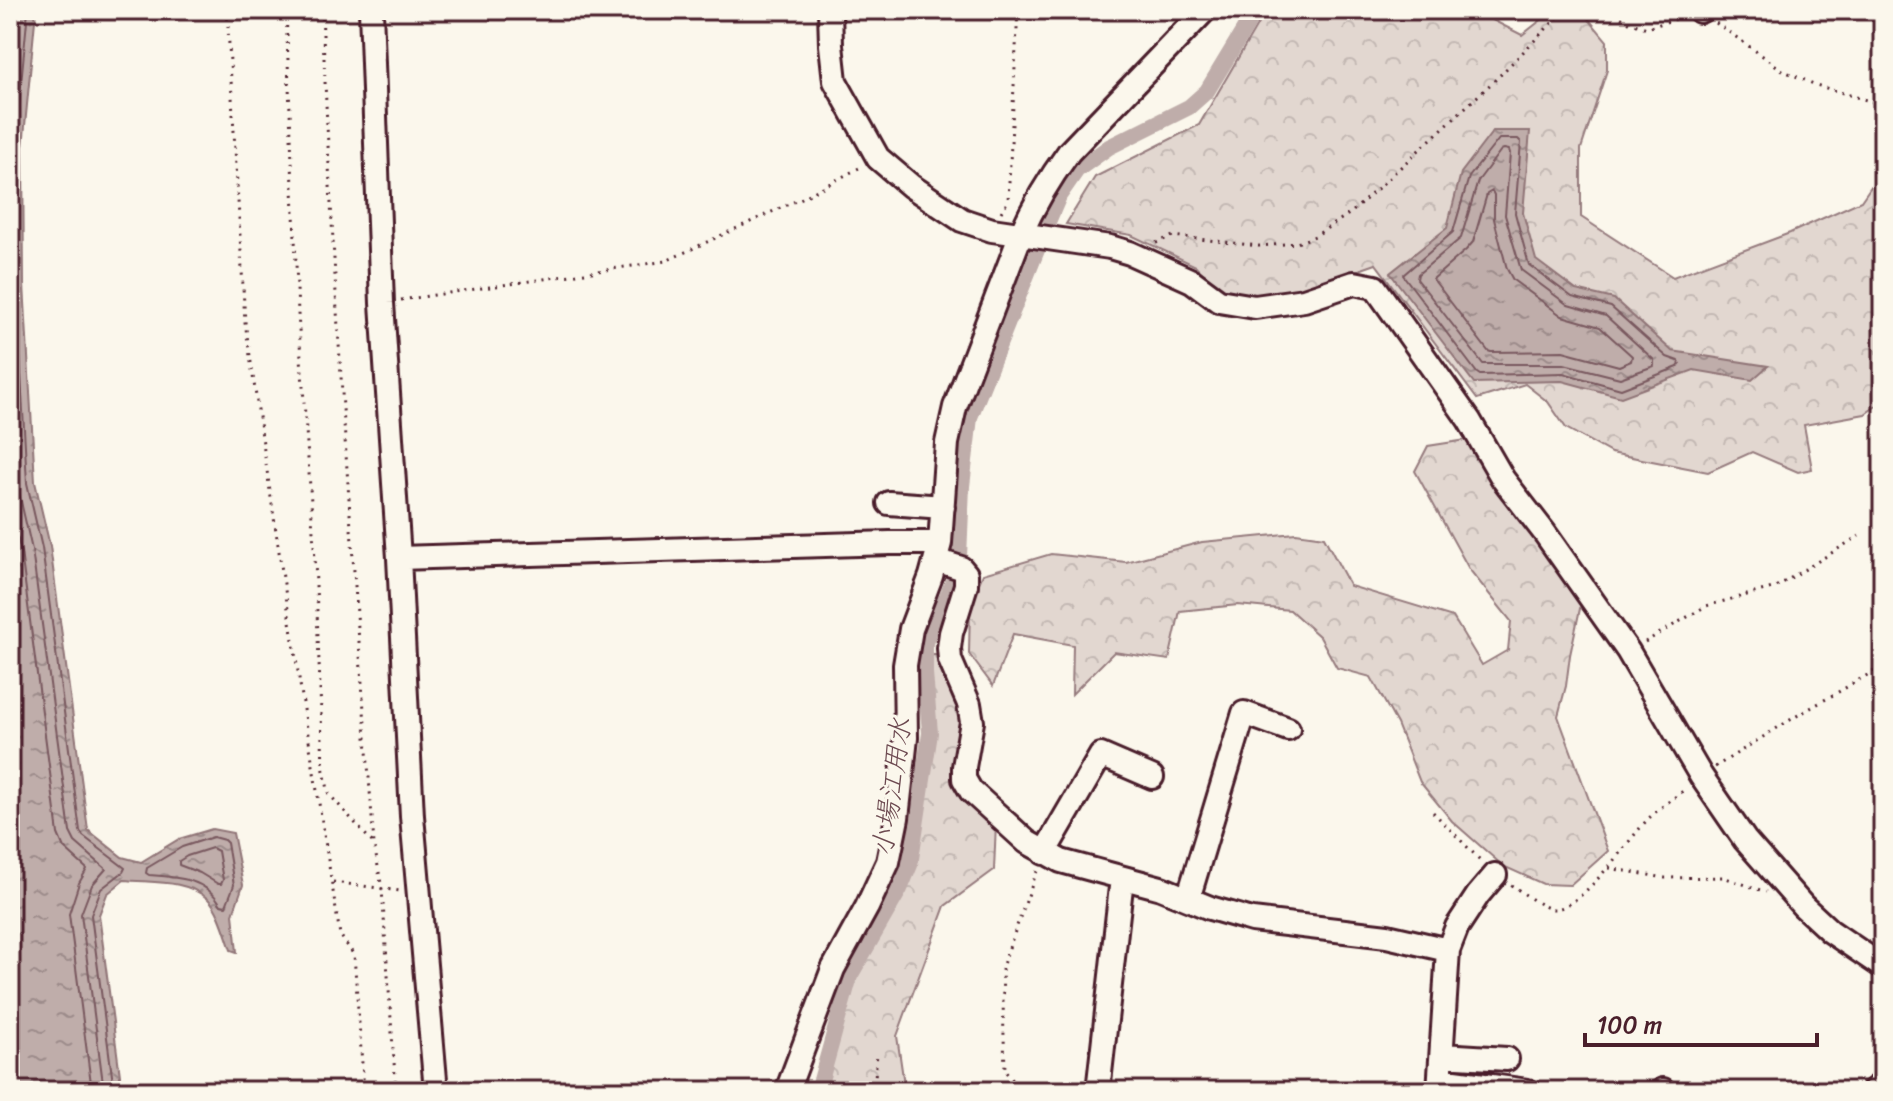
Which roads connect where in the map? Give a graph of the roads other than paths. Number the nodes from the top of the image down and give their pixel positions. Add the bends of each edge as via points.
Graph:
1 (371, 10) edge
2 (830, 10) edge
3 (1205, 10) edge
4 (1021, 234) junction
5 (897, 503) dead end
6 (943, 507) junction
7 (938, 552) junction
8 (399, 558) junction
9 (1288, 729) dead end
10 (1152, 777) dead end
11 (1044, 853) junction
12 (1495, 875) road end
13 (1122, 878) junction
14 (1188, 899) junction
15 (1448, 950) junction
16 (1883, 967) edge
17 (1442, 1055) junction
18 (1507, 1059) dead end
19 (1883, 1083) edge
20 (1440, 1085) edge
21 (436, 1091) edge
22 (787, 1091) edge
23 (1098, 1091) edge
24 (1528, 1091) edge
25 (1873, 1091) edge

1 - 8 street
2 - 4 street via 835,81 878,158 962,220
3 - 4 street via 1069,152
4 - 6 street via 955,407
4 - 16 street via 1130,253 1192,281 1219,301 1255,307 1304,300 1354,283 1375,287 1469,420 1503,479 1628,651 1745,840 1830,931
5 - 6 street
6 - 7 street
7 - 8 street via 896,543
7 - 11 street via 966,574 949,648 972,722 964,779 971,791
7 - 22 street via 911,629 905,665 906,738 888,862 833,969
8 - 21 street via 412,816
9 - 14 street via 1244,713
10 - 11 street via 1101,755
11 - 13 street
12 - 15 street via 1457,927
13 - 14 street
13 - 23 street
14 - 15 street via 1252,920 1387,936
15 - 17 street
17 - 18 street
17 - 20 street
19 - 25 street
20 - 24 street

